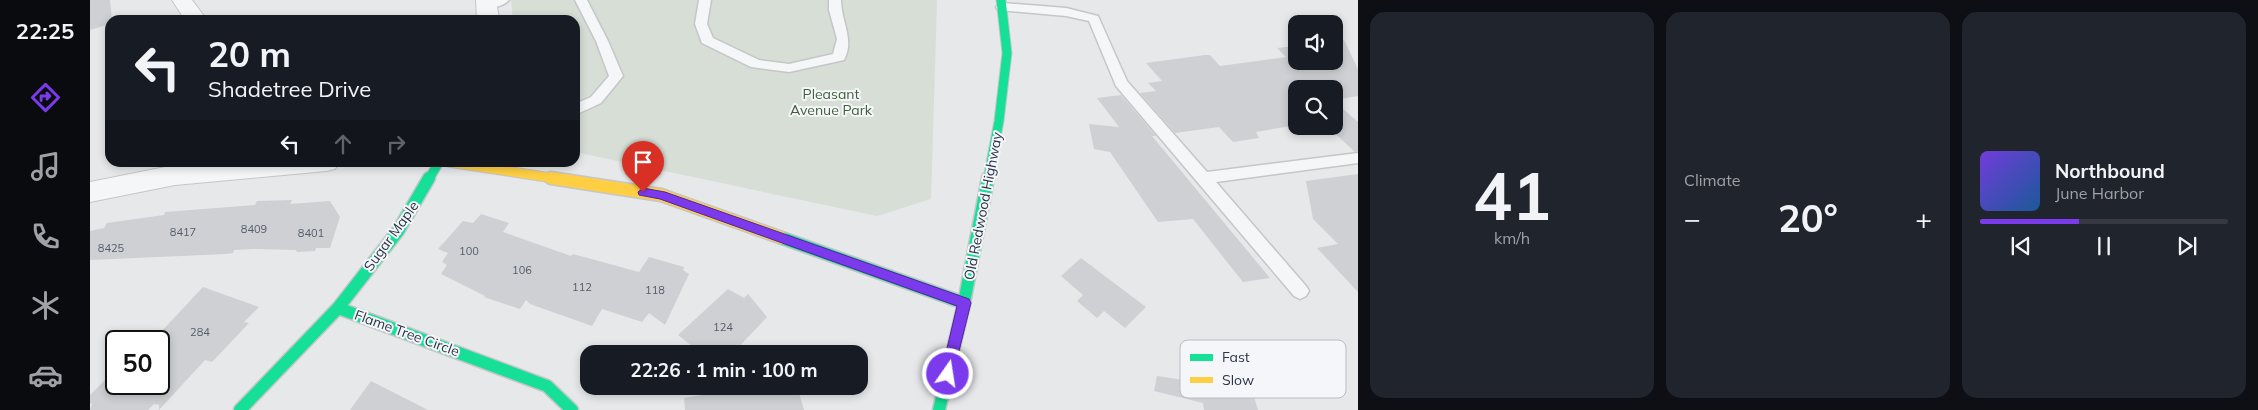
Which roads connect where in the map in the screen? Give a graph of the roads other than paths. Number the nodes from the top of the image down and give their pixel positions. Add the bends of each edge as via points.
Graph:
1 (182, 0) edge
2 (581, 0) edge
3 (705, 0) edge
4 (835, 0) edge
5 (1002, 3) edge
6 (192, 15) edge
7 (580, 108) edge
8 (1358, 158) edge
9 (220, 167) edge
10 (436, 167) edge
11 (496, 167) edge
12 (177, 169) edge
13 (1204, 178) junction
14 (90, 192) edge
15 (1300, 290) dead end
16 (964, 303) junction
17 (338, 308) junction
18 (240, 410) edge
19 (572, 410) edge
20 (939, 410) edge

1 - 6 street
2 - 7 lane via 616,76 596,100
3 - 4 lane via 701,24 707,40 756,64 789,68 839,57 844,39
5 - 13 lane via 1094,19 1120,83
5 - 16 street, Old Redwood Highway via 1006,53 999,121
8 - 13 lane
9 - 12 street
10 - 17 street, Sugar Maple via 398,230
11 - 16 street via 661,195
12 - 14 street
13 - 15 lane
16 - 20 street, Old Redwood Highway
17 - 18 street, Flame Tree Circle
17 - 19 street, Flame Tree Circle via 548,386

